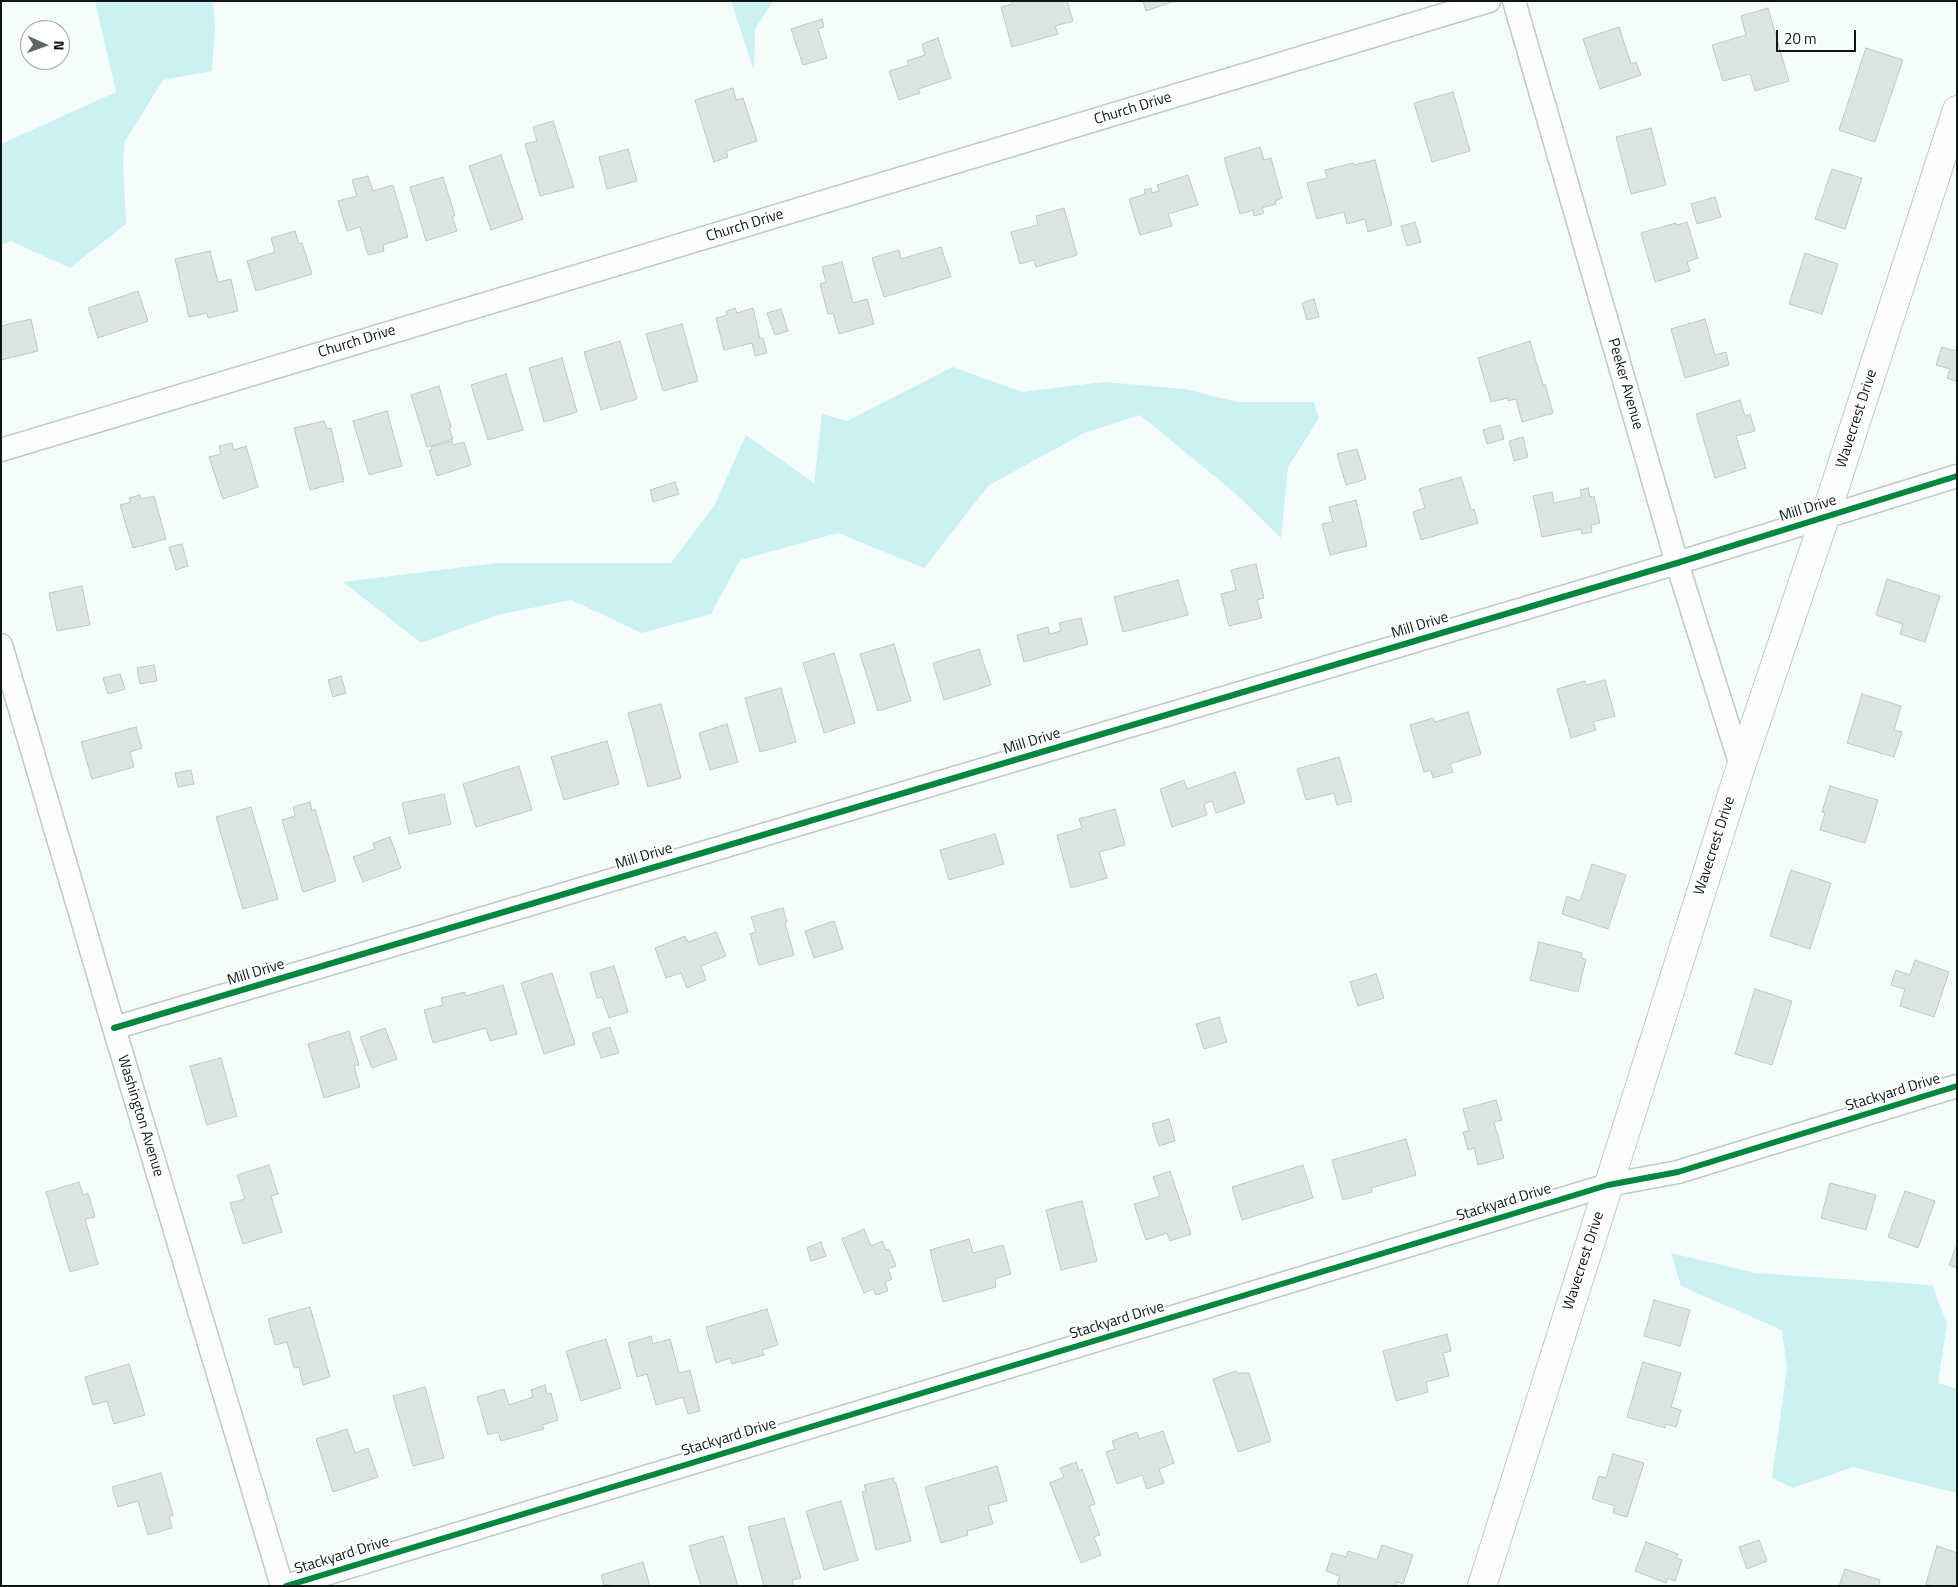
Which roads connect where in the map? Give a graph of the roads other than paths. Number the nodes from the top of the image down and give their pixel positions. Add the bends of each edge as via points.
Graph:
1 (1489, 1) edge
2 (1514, 1) edge
3 (1957, 110) edge
4 (1, 450) edge
5 (1957, 476) edge
6 (1825, 517) junction
7 (1677, 563) junction
8 (1, 644) edge
9 (1741, 766) junction
10 (114, 1028) junction
11 (1957, 1086) edge
12 (1608, 1185) junction
13 (284, 1586) edge
14 (1482, 1586) edge

1 - 4 street, Church Drive
2 - 7 street, Peeker Avenue
3 - 6 street, Wavecrest Drive
5 - 6 street, Mill Drive
6 - 7 street, Mill Drive
6 - 9 street, Wavecrest Drive
7 - 9 street, Peeker Avenue
7 - 10 street, Mill Drive
8 - 10 street, Washington Avenue
9 - 12 street, Wavecrest Drive
10 - 13 street, Washington Avenue
11 - 12 street, Stackyard Drive via 1678,1172
12 - 13 street, Stackyard Drive
12 - 14 street, Wavecrest Drive

